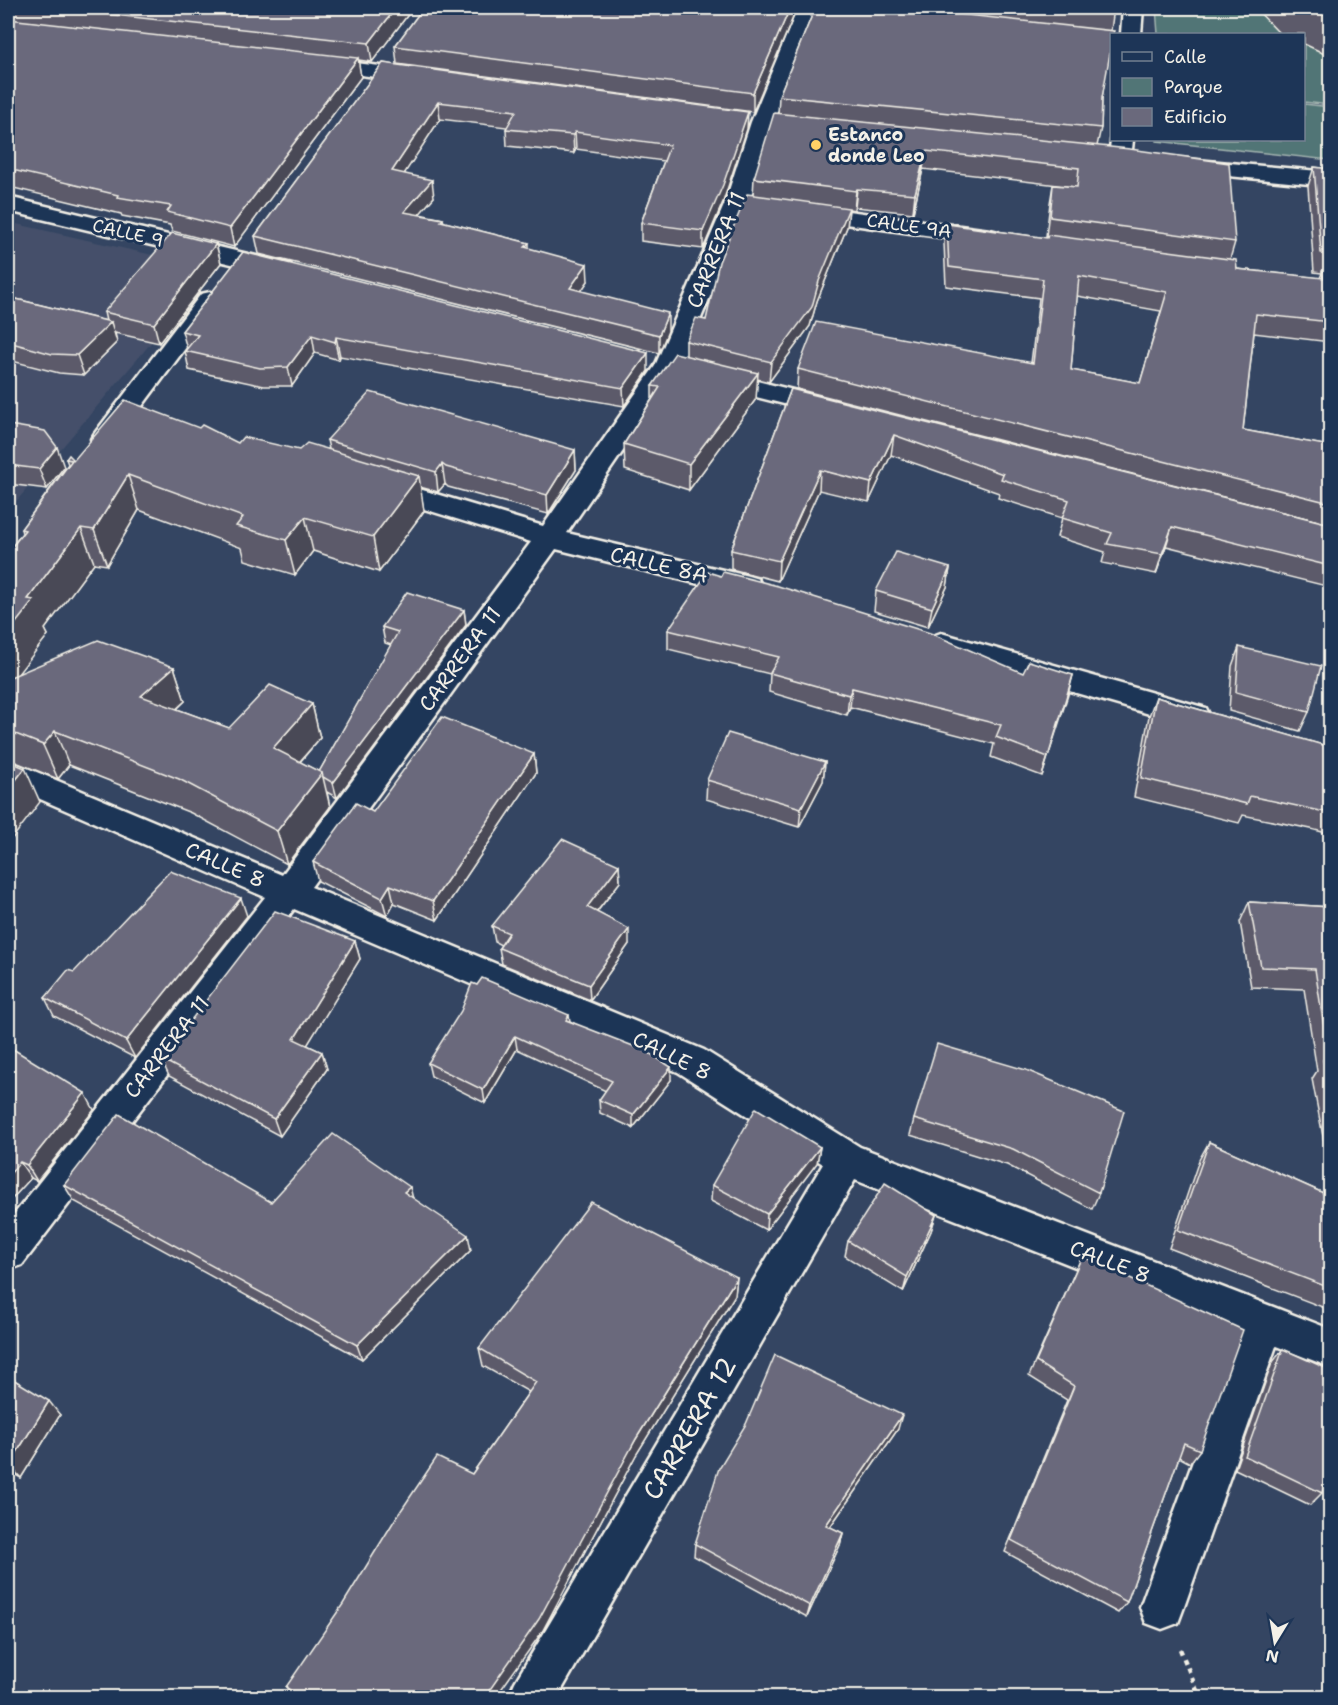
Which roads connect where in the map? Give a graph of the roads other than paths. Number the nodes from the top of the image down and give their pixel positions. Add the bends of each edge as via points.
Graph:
1 (817, 8) edge
2 (1133, 8) edge
3 (1131, 33) edge
4 (397, 47) edge
5 (297, 62) edge
6 (436, 79) edge
7 (370, 81) junction
8 (1121, 149) edge
9 (1096, 157) edge
10 (1142, 162) edge
11 (1164, 164) edge
12 (1330, 179) edge
13 (8, 204) edge
14 (784, 209) edge
15 (1010, 240) edge
16 (247, 249) junction
17 (307, 274) edge
18 (656, 364) junction
19 (854, 414) edge
20 (92, 454) edge
21 (355, 479) edge
22 (549, 538) junction
23 (770, 591) edge
24 (916, 637) edge
25 (1215, 721) edge
26 (8, 772) edge
27 (288, 892) junction
28 (847, 1159) junction
29 (8, 1252) edge
30 (1264, 1322) junction
31 (1330, 1348) edge
32 (1162, 1607) road end
33 (531, 1698) edge

1 - 18 street, CARRERA 11 via 762,122 749,204
2 - 3 street
4 - 7 street
5 - 7 street
6 - 7 street
8 - 9 street
8 - 10 street
11 - 12 street
13 - 16 street, CALLE 9
14 - 15 street, CALLE 9A
16 - 17 street, CALLE 9
16 - 20 street via 139,413
18 - 19 street
18 - 22 street, CARRERA 11
21 - 22 street, CALLE 8A
22 - 23 street, CALLE 8A
22 - 27 street, CARRERA 11
24 - 25 street
26 - 27 street, CALLE 8
27 - 28 street, CALLE 8 via 691,1061
27 - 29 street, CARRERA 11
28 - 30 street, CALLE 8
28 - 33 street, CARRERA 12
30 - 31 street, CALLE 8
30 - 32 street

